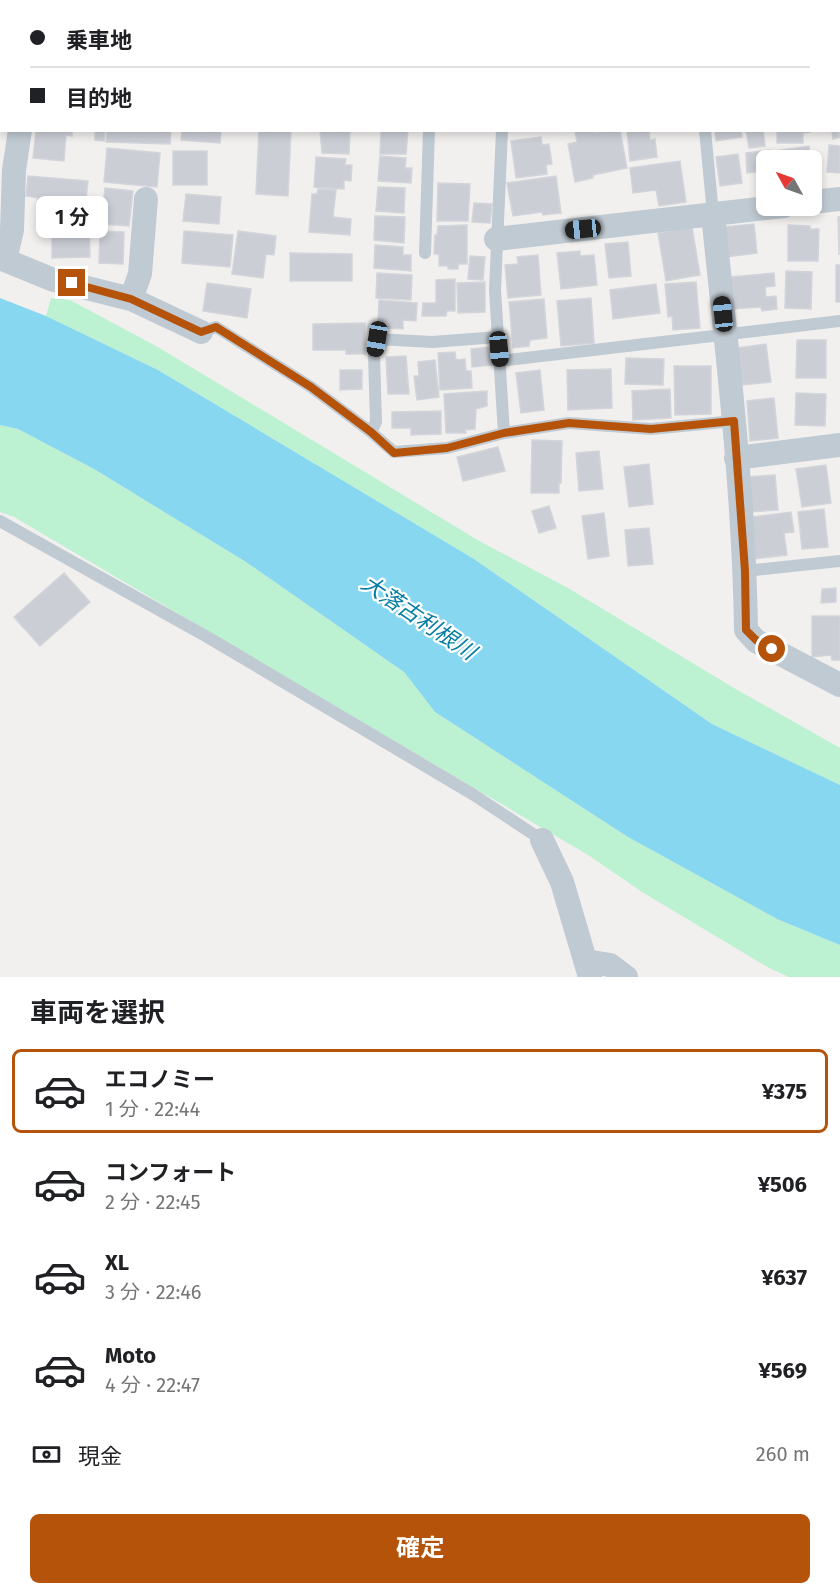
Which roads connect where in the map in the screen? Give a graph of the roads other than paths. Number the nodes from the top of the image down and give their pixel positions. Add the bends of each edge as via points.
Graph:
1 (20, 132) edge
2 (429, 132) edge
3 (502, 132) edge
4 (705, 132) edge
5 (146, 199) dead end
6 (840, 199) edge
7 (822, 201) edge
8 (756, 209) edge
9 (713, 214) junction
10 (496, 239) junction
11 (424, 253) dead end
12 (2, 259) edge
13 (131, 299) junction
14 (840, 321) edge
15 (201, 332) joint
16 (725, 333) junction
17 (498, 337) junction
18 (500, 361) junction
19 (734, 421) junction
20 (371, 432) junction
21 (504, 433) junction
22 (840, 445) edge
23 (736, 458) junction
24 (0, 521) edge
25 (840, 561) edge
26 (745, 571) junction
27 (840, 685) edge
28 (542, 840) joint
29 (588, 969) edge
30 (626, 977) edge

1 - 12 street via 12,230
2 - 11 lane
3 - 10 lane
4 - 9 lane
5 - 13 street via 140,274
6 - 7 street
8 - 9 street
9 - 10 street
9 - 16 street
10 - 17 lane
12 - 13 street via 51,279
13 - 15 street
14 - 16 lane
15 - 20 lane via 216,327 311,387
16 - 18 lane
16 - 19 street
17 - 18 lane
17 - 20 lane via 432,342 377,339 376,422
18 - 21 lane
19 - 21 lane via 651,429 569,423
19 - 23 street
20 - 21 lane via 394,453 447,448
22 - 23 street
23 - 26 street
24 - 28 lane via 230,650 474,795
25 - 26 lane
26 - 27 street via 746,630 756,640
28 - 29 street via 562,882
29 - 30 street via 610,965

